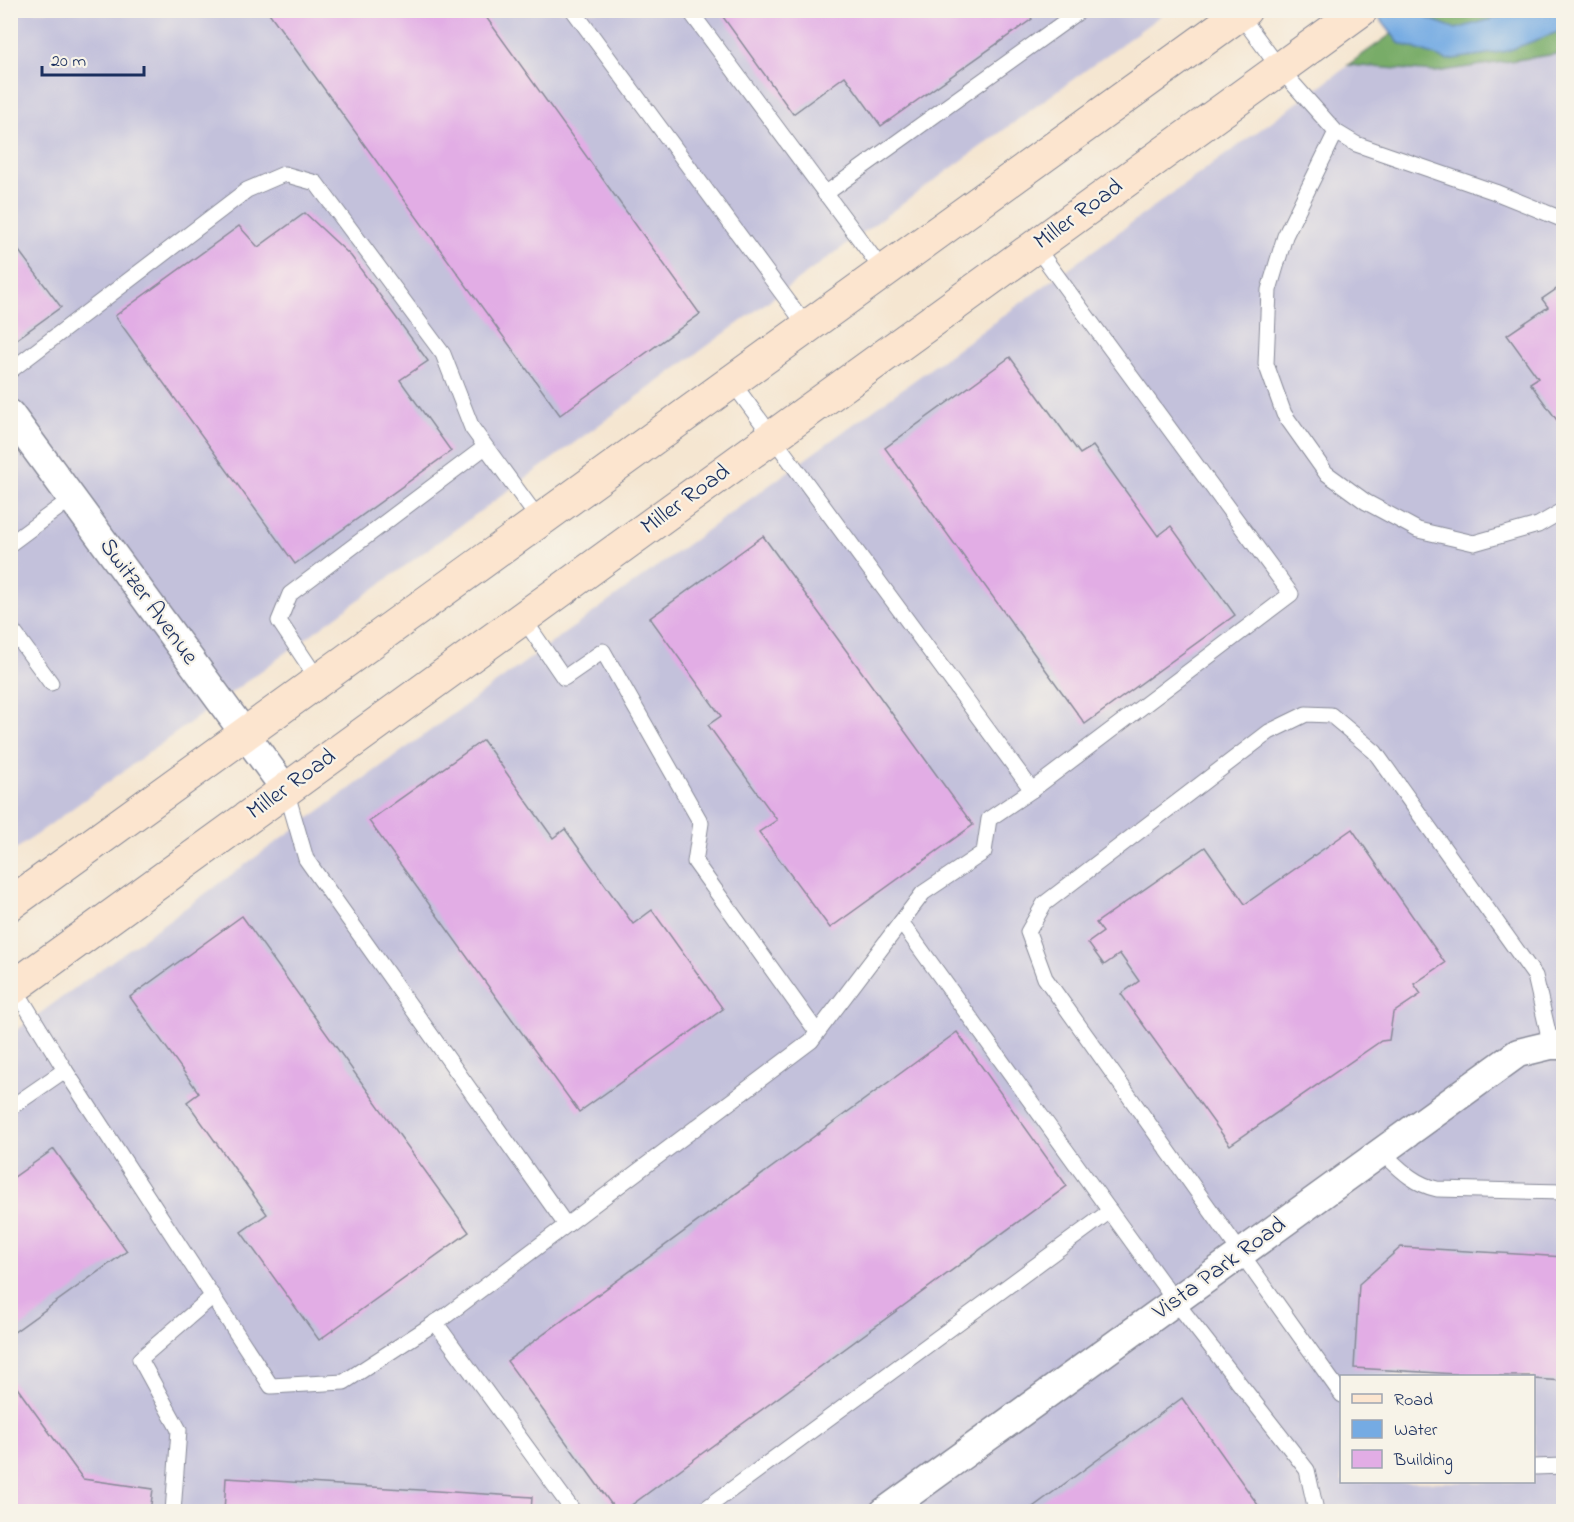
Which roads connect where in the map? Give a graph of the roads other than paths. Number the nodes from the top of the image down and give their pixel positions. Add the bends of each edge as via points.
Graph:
1 (573, 10) edge
2 (689, 10) edge
3 (1082, 10) edge
4 (1361, 10) edge
5 (1241, 12) edge
6 (1280, 69) junction
7 (1336, 132) junction
8 (825, 194) junction
9 (1563, 220) edge
10 (1035, 246) junction
11 (884, 272) junction
12 (807, 327) junction
13 (10, 371) edge
14 (732, 382) junction
15 (10, 414) edge
16 (772, 438) junction
17 (485, 447) junction
18 (72, 498) junction
19 (1563, 510) edge
20 (540, 521) junction
21 (10, 544) edge
22 (523, 618) junction
23 (10, 627) edge
24 (319, 681) junction
25 (51, 683) dead end
26 (245, 734) junction
27 (286, 790) junction
28 (1032, 790) junction
29 (10, 904) edge
30 (901, 922) junction
31 (12, 988) edge
32 (818, 1032) junction
33 (1557, 1045) edge
34 (65, 1070) junction
35 (10, 1108) edge
36 (1382, 1152) junction
37 (1563, 1192) edge
38 (1110, 1211) junction
39 (566, 1225) junction
40 (1242, 1253) junction
41 (213, 1296) junction
42 (1175, 1301) junction
43 (435, 1322) junction
44 (1340, 1394) edge
45 (1563, 1466) edge
46 (1535, 1467) edge
47 (173, 1512) edge
48 (574, 1512) edge
49 (700, 1512) edge
50 (884, 1512) edge
51 (1314, 1512) edge

1 - 12 lane
2 - 8 lane
3 - 8 lane
4 - 6 main road, Miller Road
5 - 6 lane
5 - 11 main road
6 - 7 lane
6 - 10 main road, Miller Road
7 - 9 lane via 1356,144
7 - 19 lane via 1285,236 1269,290 1266,364 1284,414 1326,472 1366,502 1418,530 1474,543 1538,525
8 - 11 lane
10 - 16 main road, Miller Road
10 - 28 lane via 1291,594
11 - 12 main road
12 - 14 main road
13 - 17 lane via 247,190 284,174 316,183 443,354 472,428
14 - 16 lane
14 - 20 main road
15 - 18 street, Switzer Avenue
16 - 22 main road, Miller Road
16 - 28 lane
17 - 20 lane
17 - 24 lane via 290,594 279,621
18 - 21 lane
18 - 26 street, Switzer Avenue
20 - 24 main road
22 - 27 main road, Miller Road
22 - 32 lane via 564,678 603,651 701,823 695,862
23 - 25 lane
24 - 26 main road
26 - 27 street, Switzer Avenue
26 - 29 main road
27 - 31 main road, Miller Road
27 - 39 lane via 306,859
28 - 30 lane via 989,819 984,852 923,894
30 - 32 lane
30 - 38 lane
31 - 34 lane
32 - 39 lane
33 - 36 street, Vista Park Road via 1518,1053
33 - 40 lane via 1535,976 1376,752 1331,715 1306,714 1269,732 1044,904 1028,932 1045,978
34 - 35 lane
34 - 41 lane
36 - 37 lane via 1412,1180 1437,1189
36 - 40 street, Vista Park Road
38 - 42 lane
38 - 49 lane
39 - 43 lane
40 - 42 street, Vista Park Road
40 - 44 lane
41 - 43 lane via 271,1386 344,1382
41 - 47 lane via 140,1359 179,1430
42 - 50 street, Vista Park Road
42 - 51 lane via 1307,1470
43 - 48 lane
45 - 46 lane

